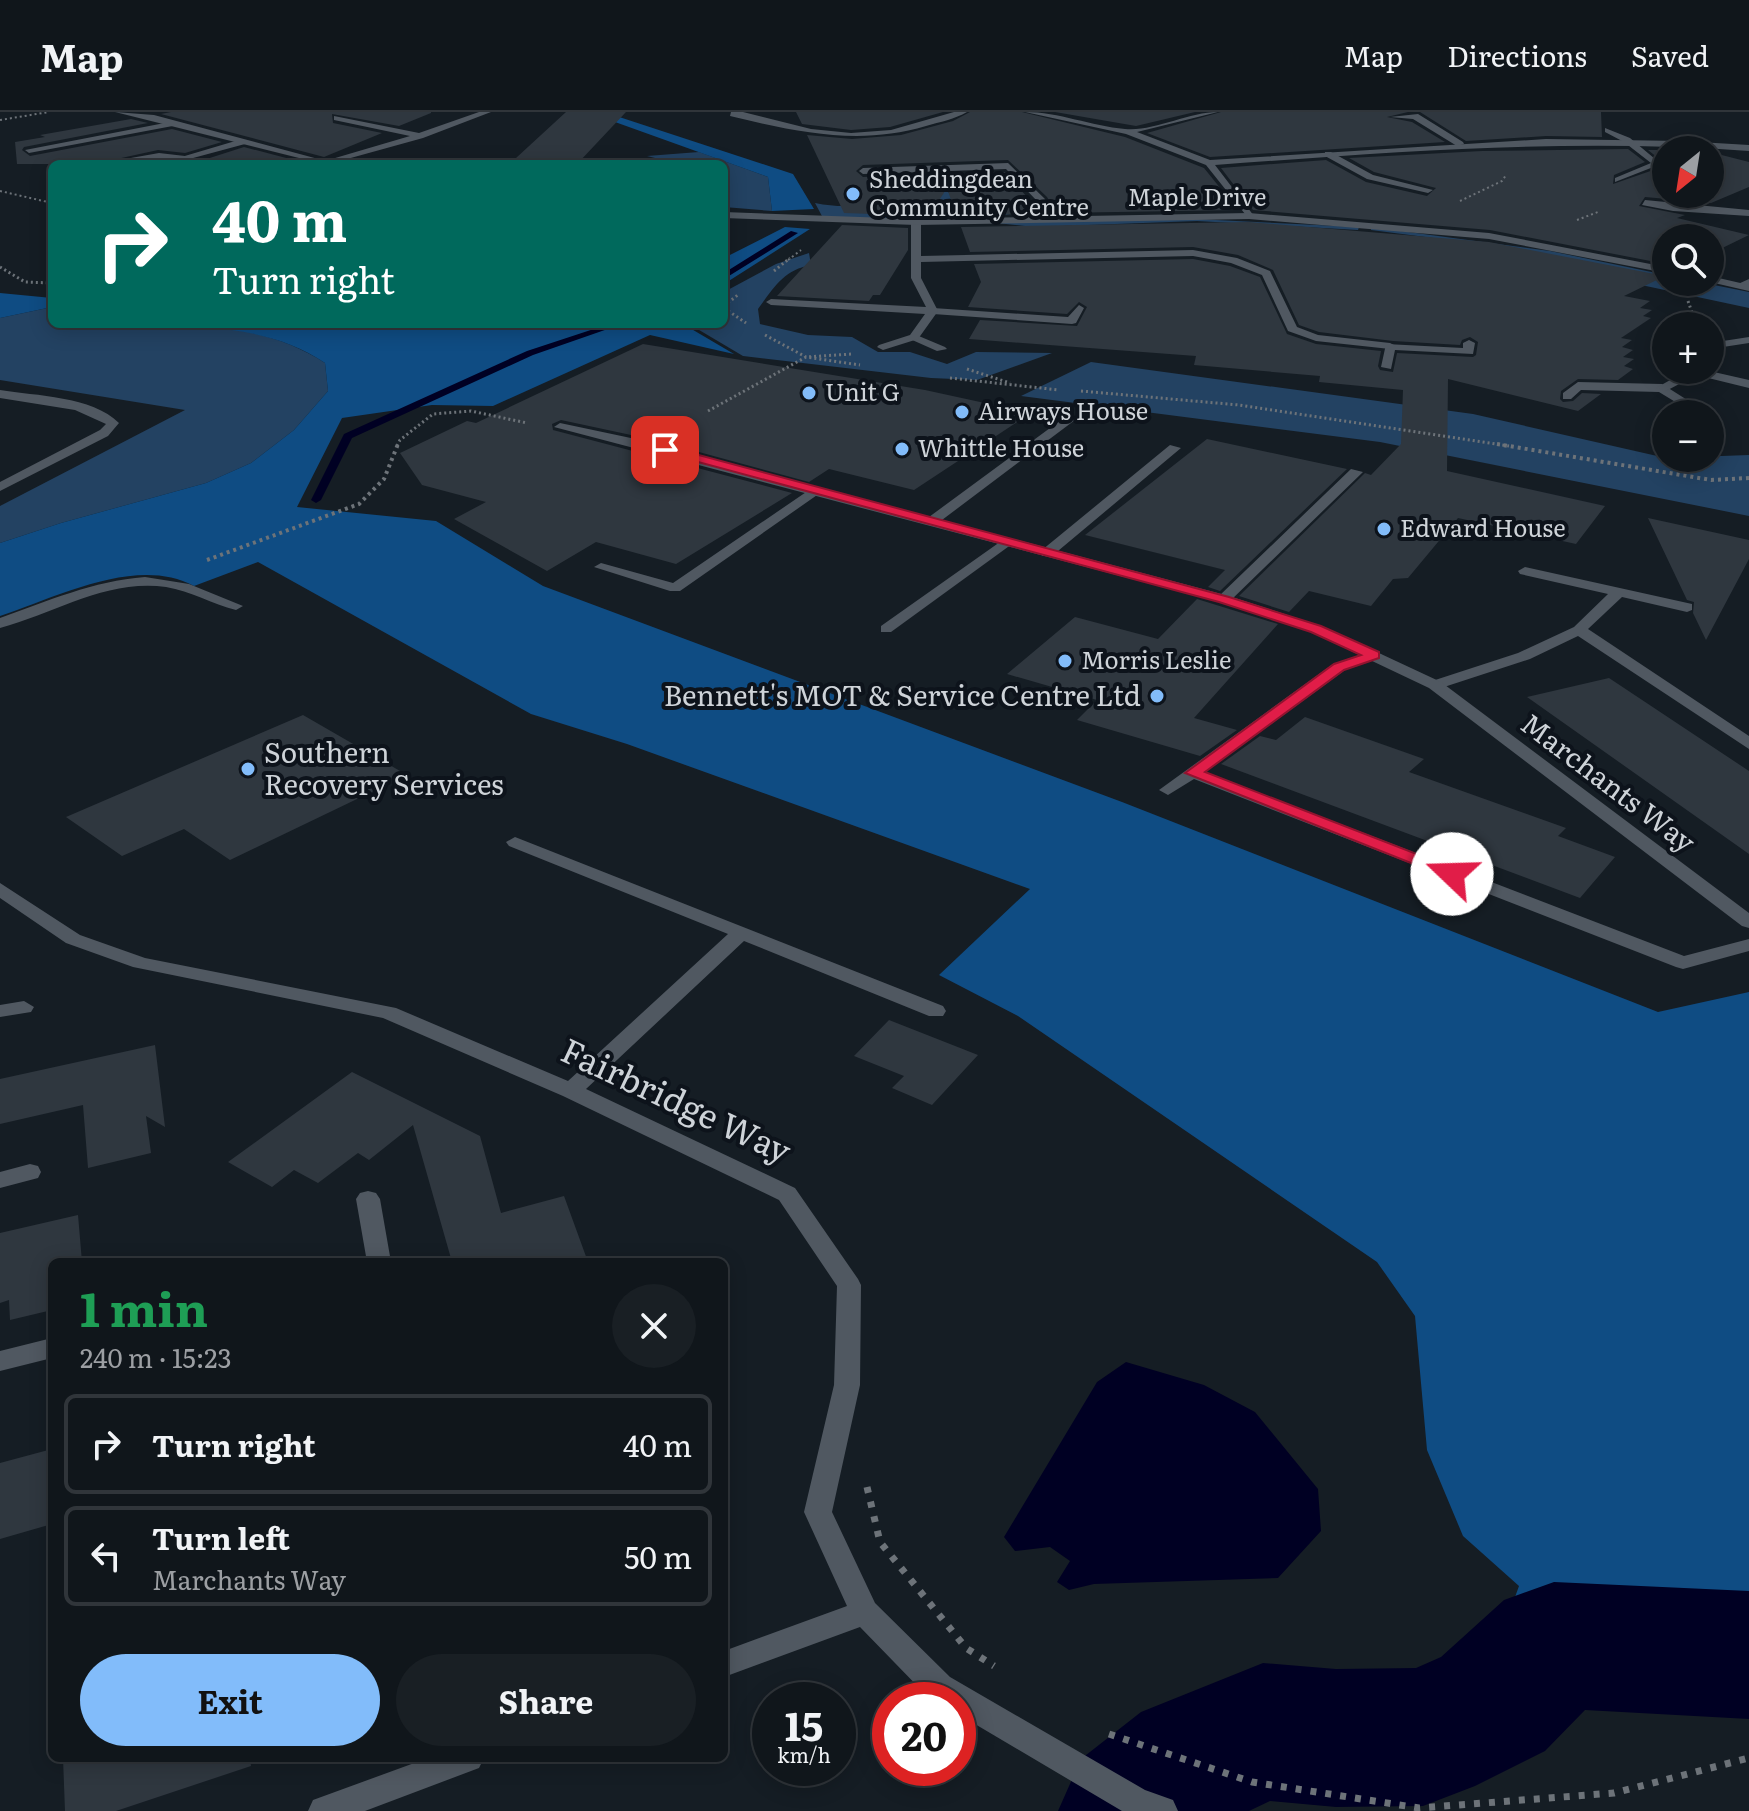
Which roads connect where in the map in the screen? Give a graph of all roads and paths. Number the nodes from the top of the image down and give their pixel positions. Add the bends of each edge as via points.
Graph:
1 (49, 112) edge
2 (119, 112) edge
3 (487, 112) edge
4 (739, 112) edge
5 (963, 112) edge
6 (1029, 112) edge
7 (1214, 112) edge
8 (1394, 117) dead end
9 (337, 118) dead end
10 (0, 120) edge
11 (175, 123) junction
12 (1608, 130) dead end
13 (1128, 132) junction
14 (420, 136) junction
15 (1627, 140) junction
16 (242, 142) junction
17 (1460, 144) junction
18 (1749, 148) edge
19 (29, 150) dead end
20 (1328, 154) junction
21 (130, 160) edge
22 (178, 160) edge
23 (186, 160) edge
24 (315, 160) edge
25 (338, 160) edge
26 (1209, 163) junction
27 (1516, 170) dead end
28 (863, 171) dead end
29 (1618, 180) dead end
30 (1428, 190) dead end
31 (0, 191) edge
32 (1652, 199) edge
33 (48, 202) edge
34 (1645, 203) junction
35 (1455, 204) dead end
36 (1749, 213) edge
37 (1639, 214) dead end
38 (728, 215) edge
39 (1249, 216) junction
40 (1053, 219) junction
41 (916, 222) junction
42 (807, 245) dead end
43 (917, 259) junction
44 (0, 267) edge
45 (1652, 267) edge
46 (771, 272) dead end
47 (1724, 281) edge
48 (48, 283) edge
49 (1747, 285) edge
50 (749, 288) dead end
51 (1688, 301) dead end
52 (771, 302) dead end
53 (728, 303) edge
54 (1079, 308) dead end
55 (933, 311) junction
56 (1692, 312) edge
57 (914, 337) junction
58 (1749, 340) edge
59 (1469, 343) dead end
60 (1724, 344) edge
61 (1390, 346) junction
62 (883, 347) joint
63 (941, 349) dead end
64 (806, 357) junction
65 (868, 366) dead end
66 (1387, 367) dead end
67 (946, 377) dead end
68 (1724, 378) edge
69 (1669, 384) edge
70 (1749, 384) edge
71 (1662, 388) junction
72 (0, 394) edge
73 (1567, 396) dead end
74 (1681, 400) edge
75 (1069, 420) dead end
76 (682, 425) joint
77 (560, 427) joint
78 (649, 444) junction
79 (1175, 448) dead end
80 (1356, 472) dead end
81 (1749, 478) edge
82 (0, 487) edge
83 (815, 490) junction
84 (932, 521) junction
85 (1007, 541) junction
86 (1047, 553) junction
87 (601, 567) dead end
88 (1525, 571) dead end
89 (151, 582) junction
90 (1618, 593) junction
91 (1224, 599) junction
92 (236, 606) dead end
93 (1687, 607) dead end
94 (0, 623) edge
95 (886, 629) dead end
96 (1579, 630) junction
97 (1374, 655) junction
98 (1435, 685) junction
99 (1749, 744) edge
100 (1193, 773) junction
101 (1168, 790) dead end
102 (515, 842) dead end
103 (0, 889) edge
104 (1749, 922) edge
105 (741, 933) junction
106 (1749, 945) edge
107 (24, 1007) dead end
108 (0, 1011) edge
109 (936, 1011) dead end
110 (571, 1091) junction
111 (30, 1172) dead end
112 (0, 1180) edge
113 (368, 1199) dead end
114 (378, 1258) edge
115 (48, 1349) edge
116 (0, 1361) edge
117 (866, 1484) dead end
118 (865, 1612) junction
119 (728, 1663) edge
120 (1004, 1672) dead end
121 (1106, 1733) dead end
122 (1749, 1758) edge
123 (457, 1762) edge
124 (324, 1811) edge
125 (1162, 1811) edge

1 - 10 path
2 - 11 street
3 - 14 street
4 - 5 street via 733,114 808,132 855,135 893,132
6 - 13 street
7 - 13 street
8 - 17 street via 1415,116
9 - 14 street
11 - 16 street
11 - 19 street
12 - 15 street
13 - 26 street
14 - 25 street
15 - 17 street
15 - 18 street
15 - 29 street via 1657,164
16 - 23 street
16 - 24 street
17 - 20 street
20 - 26 street
20 - 30 street via 1370,177
21 - 22 street
26 - 39 street
27 - 35 path
28 - 40 street via 1008,166
31 - 33 path
32 - 34 street
34 - 36 street
34 - 37 street
38 - 41 street, Maple Drive
39 - 40 street, Maple Drive
39 - 45 street, Maple Drive via 1489,236
40 - 41 street, Maple Drive
41 - 43 street
42 - 46 path
43 - 55 street via 916,278
43 - 61 street via 1193,253 1233,260 1266,273 1292,329 1316,338
44 - 48 path via 25,282
47 - 49 street
50 - 53 path
51 - 56 path
52 - 55 street
54 - 55 street via 1072,321
55 - 57 street
57 - 62 street
57 - 63 street
58 - 60 street
59 - 61 street via 1469,352
61 - 66 street
62 - 64 path
64 - 65 path
64 - 76 path
67 - 81 path via 1024,388 1167,395 1711,480
68 - 70 street
69 - 71 street
71 - 73 street via 1578,386
71 - 74 street
72 - 82 street via 91,412 113,423 104,433
75 - 84 street
76 - 78 street
77 - 78 street, Marchants Way
77 - 89 path via 471,411 433,414 400,440 384,479 359,504
78 - 83 street, Marchants Way
79 - 86 street
80 - 91 street
83 - 84 street, Marchants Way
83 - 87 street via 675,588
84 - 85 street, Marchants Way
85 - 86 street, Marchants Way
85 - 95 street
86 - 91 street, Marchants Way
88 - 90 street
89 - 92 street
89 - 94 street via 102,588
90 - 93 street
90 - 96 street
91 - 97 street, Marchants Way via 1316,629
96 - 98 street via 1524,656
96 - 99 street
97 - 98 street, Marchants Way
97 - 100 street via 1339,667
98 - 104 street, Marchants Way
100 - 101 street
100 - 106 street via 1683,963
102 - 105 street
103 - 110 street, Fairbridge Way via 73,939 126,958 389,1013
105 - 109 street
105 - 110 street
107 - 108 street
110 - 118 street, Fairbridge Way via 787,1194 849,1285 847,1385 818,1512
111 - 112 street
113 - 114 street
115 - 116 street
117 - 120 path via 880,1542 966,1648
118 - 119 street
118 - 125 street, Fairbridge Way via 939,1687 1136,1802
121 - 122 path via 1252,1782 1419,1808 1614,1793
123 - 124 street

